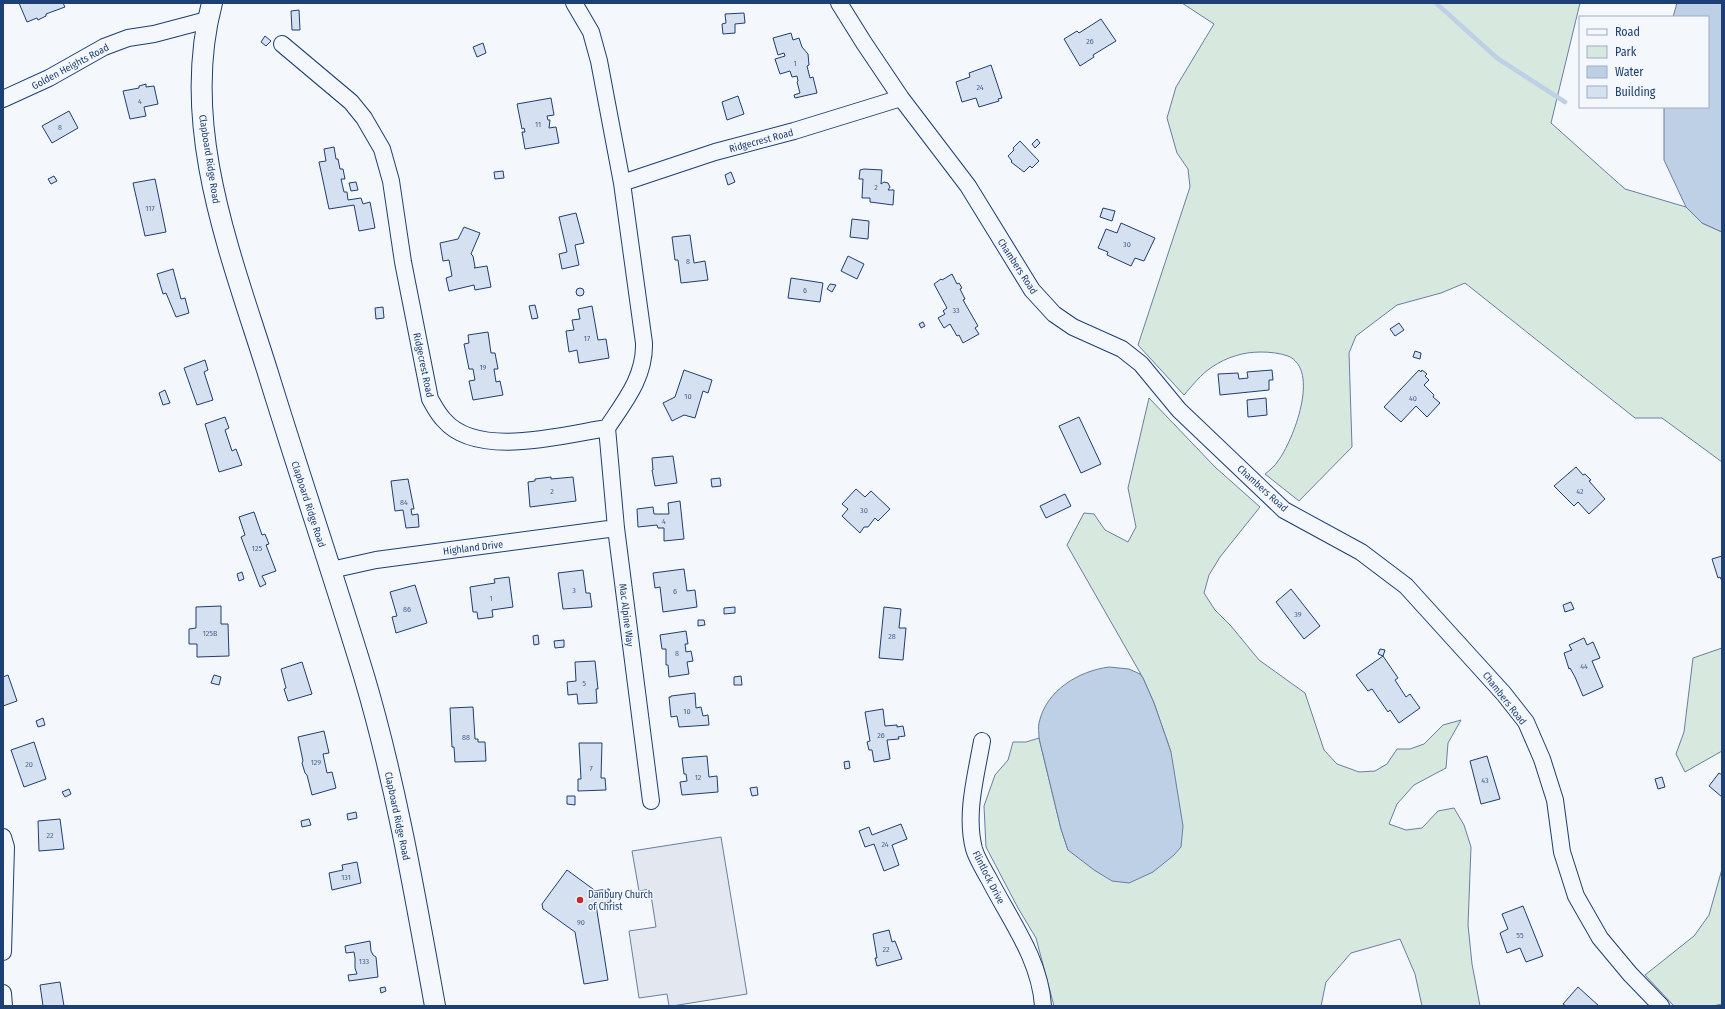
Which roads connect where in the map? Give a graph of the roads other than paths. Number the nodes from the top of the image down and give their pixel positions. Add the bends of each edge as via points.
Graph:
1 (574, 3) edge
2 (840, 3) edge
3 (210, 12) edge
4 (282, 44) dead end
5 (901, 98) junction
6 (3, 99) edge
7 (622, 183) junction
8 (607, 428) junction
9 (616, 528) junction
10 (331, 570) junction
11 (982, 741) dead end
12 (651, 801) dead end
13 (3, 837) edge
14 (3, 952) edge
15 (3, 993) edge
16 (4, 1006) edge
17 (434, 1006) edge
18 (1043, 1006) edge
19 (1661, 1006) edge

1 - 7 street via 591,32 599,61
2 - 5 street, Chambers Road
3 - 6 street, Golden Heights Road via 154,34 128,38 104,47 49,78
3 - 10 main road, Clapboard Ridge Road via 204,36 202,85 204,135 212,186 231,256
4 - 8 street, Ridgecrest Road via 351,102 364,118 382,149 391,181 403,262 430,399 444,420 455,430 468,436 497,442 526,441
5 - 7 street, Ridgecrest Road via 715,152
5 - 19 street, Chambers Road via 968,186 1032,290 1054,314 1073,327 1122,349 1141,364 1180,410 1284,510 1361,552 1406,586 1504,694 1526,722 1542,759 1555,800 1562,852 1576,896 1600,938
7 - 8 street via 644,355 638,379
8 - 9 street, Mac Alpine Way
9 - 10 street, Highland Drive via 376,560
9 - 12 street, Mac Alpine Way
10 - 17 main road, Clapboard Ridge Road via 364,678 391,780
11 - 18 street, Flintlock Drive via 971,803 970,826 974,851 1032,956 1042,989
13 - 14 street via 6,847
15 - 16 street

